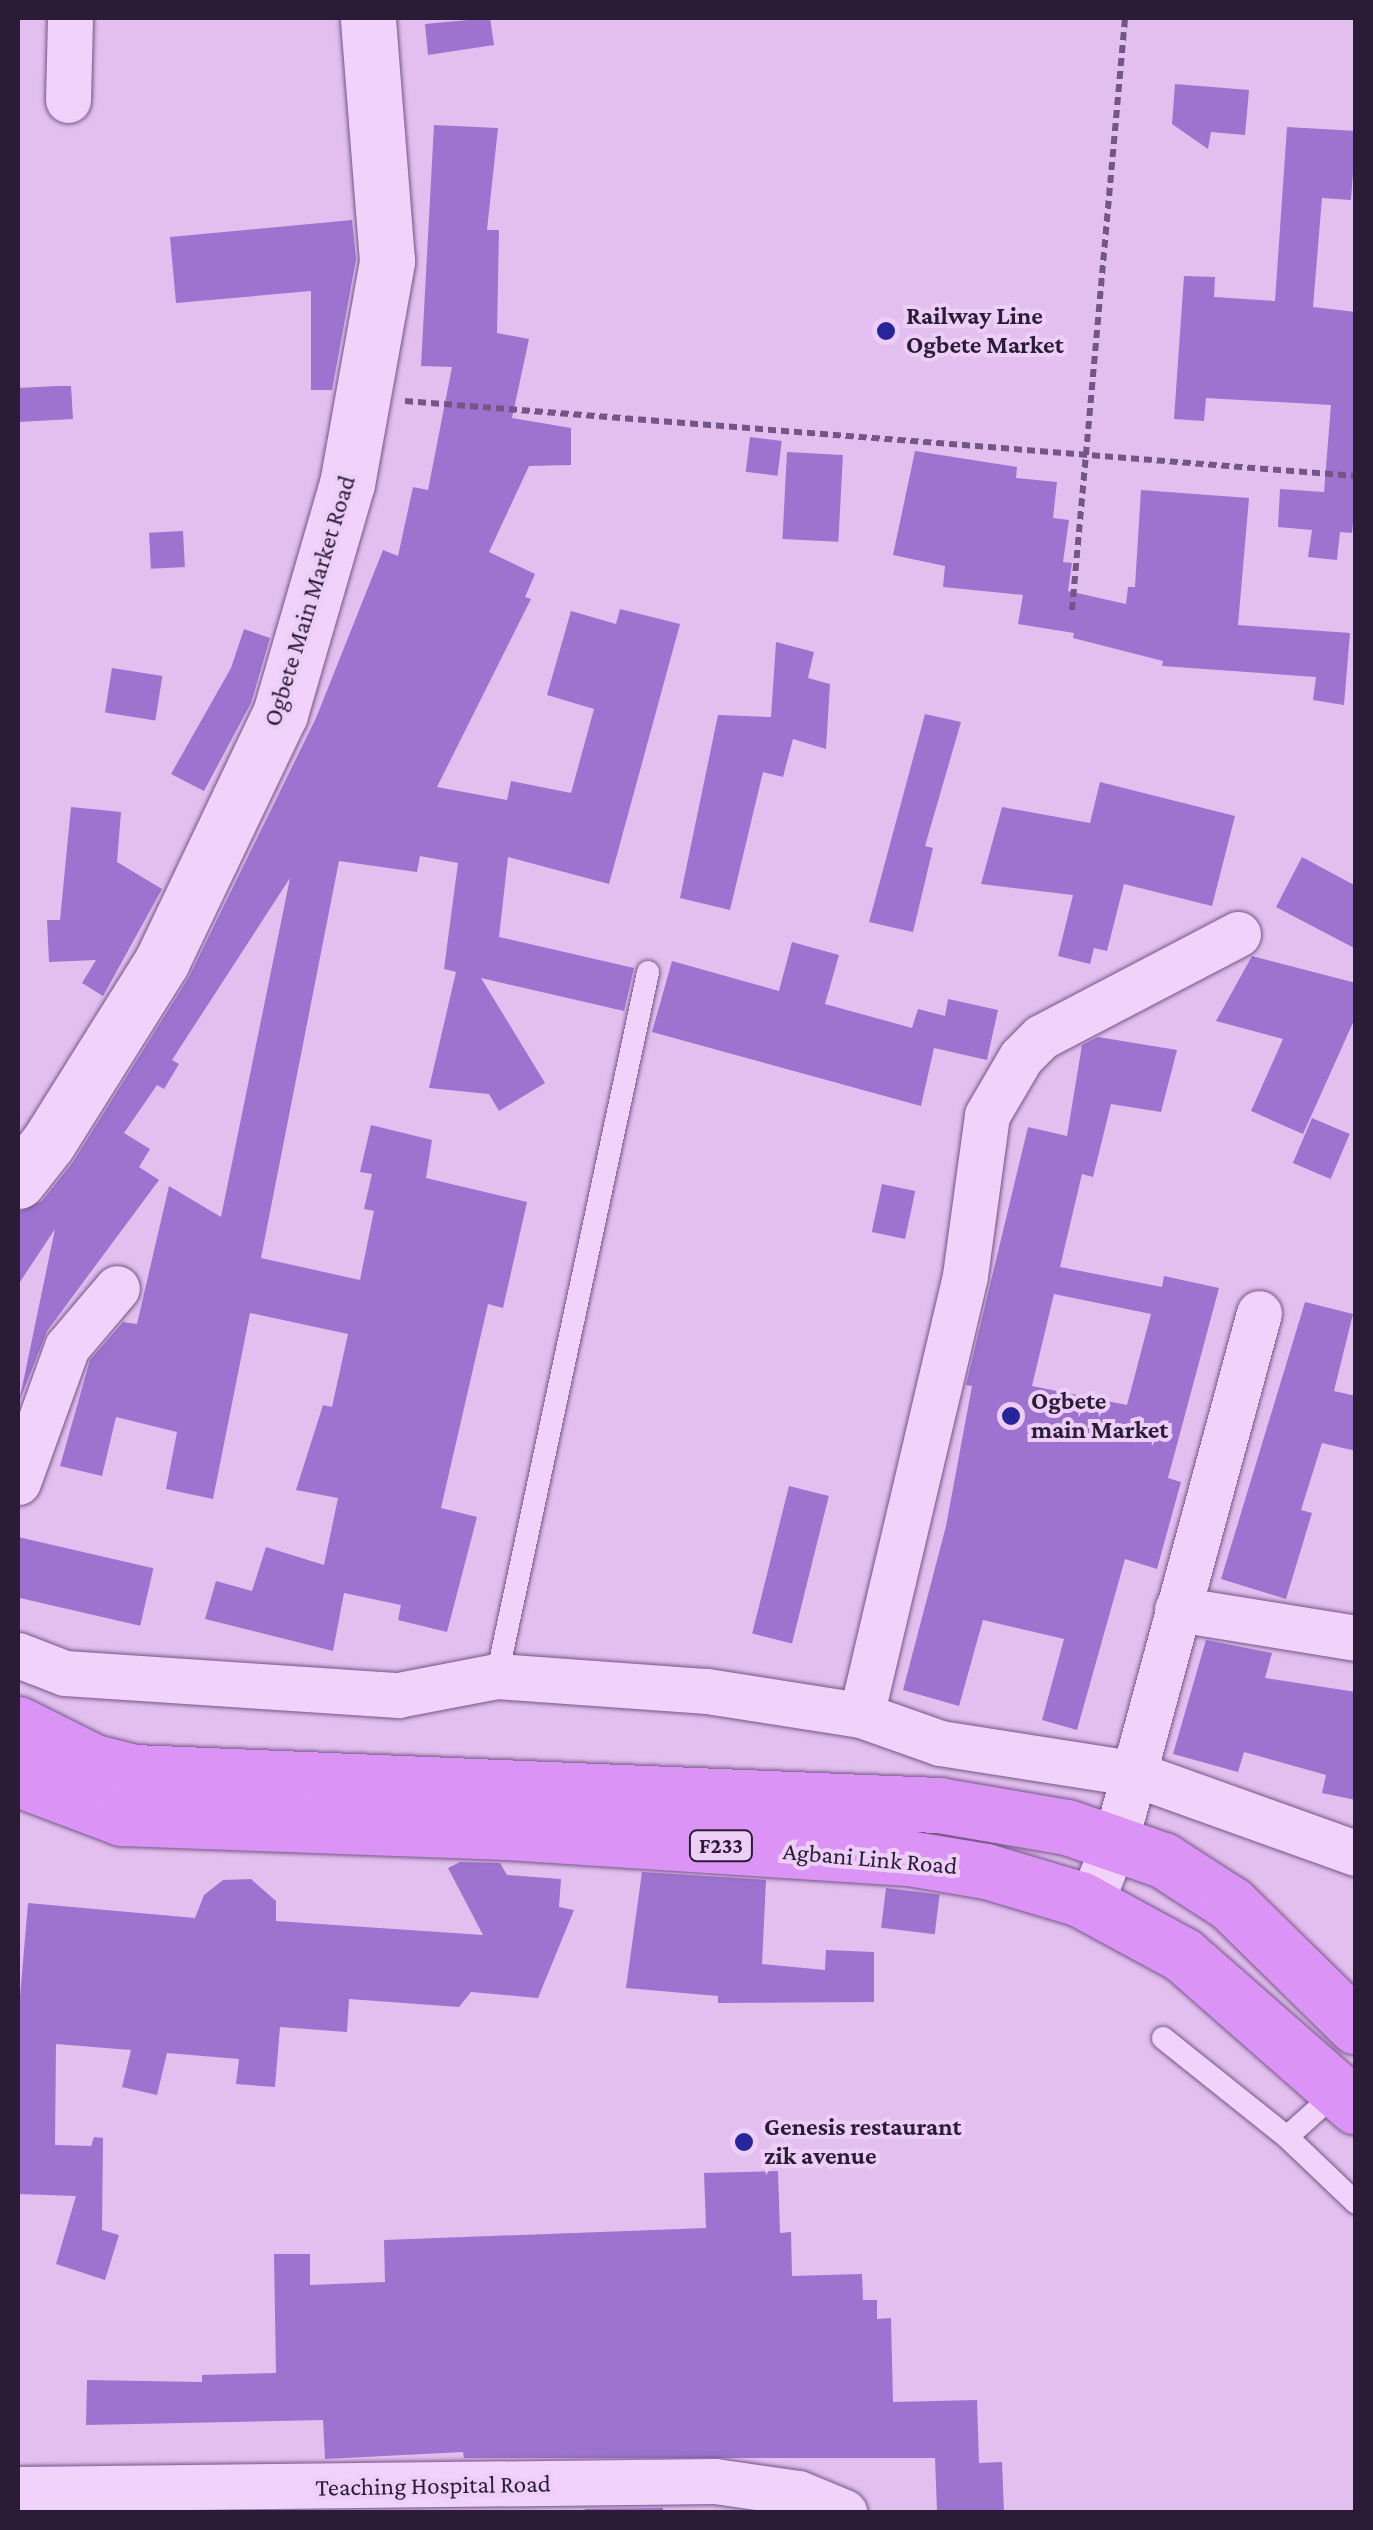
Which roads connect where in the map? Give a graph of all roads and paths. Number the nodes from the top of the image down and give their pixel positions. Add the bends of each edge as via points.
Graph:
1 (70, 18) edge
2 (368, 18) edge
3 (1125, 18) edge
4 (68, 100) dead end
5 (362, 400) junction
6 (1086, 454) junction
7 (1356, 476) edge
8 (1072, 610) dead end
9 (1238, 934) dead end
10 (648, 972) dead end
11 (18, 1181) edge
12 (117, 1288) dead end
13 (1258, 1313) dead end
14 (18, 1482) edge
15 (1177, 1610) junction
16 (1356, 1638) edge
17 (18, 1655) edge
18 (497, 1676) junction
19 (861, 1715) junction
20 (18, 1724) edge
21 (1132, 1773) junction
22 (18, 1779) edge
23 (1116, 1839) junction
24 (1356, 1853) edge
25 (1090, 1904) junction
26 (1356, 2027) edge
27 (1163, 2038) dead end
28 (1347, 2098) edge
29 (1287, 2137) junction
30 (1356, 2204) edge
31 (18, 2489) edge
32 (565, 2498) edge
33 (198, 2499) edge
34 (411, 2500) edge
35 (844, 2512) edge

1 - 4 street
2 - 5 street, Ogbete Main Market Road via 387,261
3 - 6 path
5 - 6 path
5 - 11 street, Ogbete Main Market Road via 348,484 280,714 162,960
6 - 7 path
6 - 8 path
9 - 19 street via 1041,1037 1020,1057 987,1115 965,1276
10 - 18 lane
12 - 14 street via 67,1347
13 - 15 street
15 - 16 street
15 - 21 street
17 - 18 street via 66,1673 398,1695
18 - 19 street via 706,1691
19 - 21 street via 940,1743
20 - 23 main road, F233 via 94,1762 134,1772 952,1806
21 - 23 street
21 - 24 street
22 - 25 main road, Agbani Link Road / F233 via 122,1818 508,1832 908,1858 986,1871
23 - 25 street
23 - 26 main road, F233 via 1232,1904
25 - 28 main road, Agbani Link Road / F233 via 1184,1955
27 - 29 lane
28 - 29 lane
29 - 30 lane
31 - 33 street, Teaching Hospital Road
32 - 34 street, Teaching Hospital Road
32 - 35 street, Teaching Hospital Road via 716,2481 798,2494
33 - 34 street, Teaching Hospital Road

